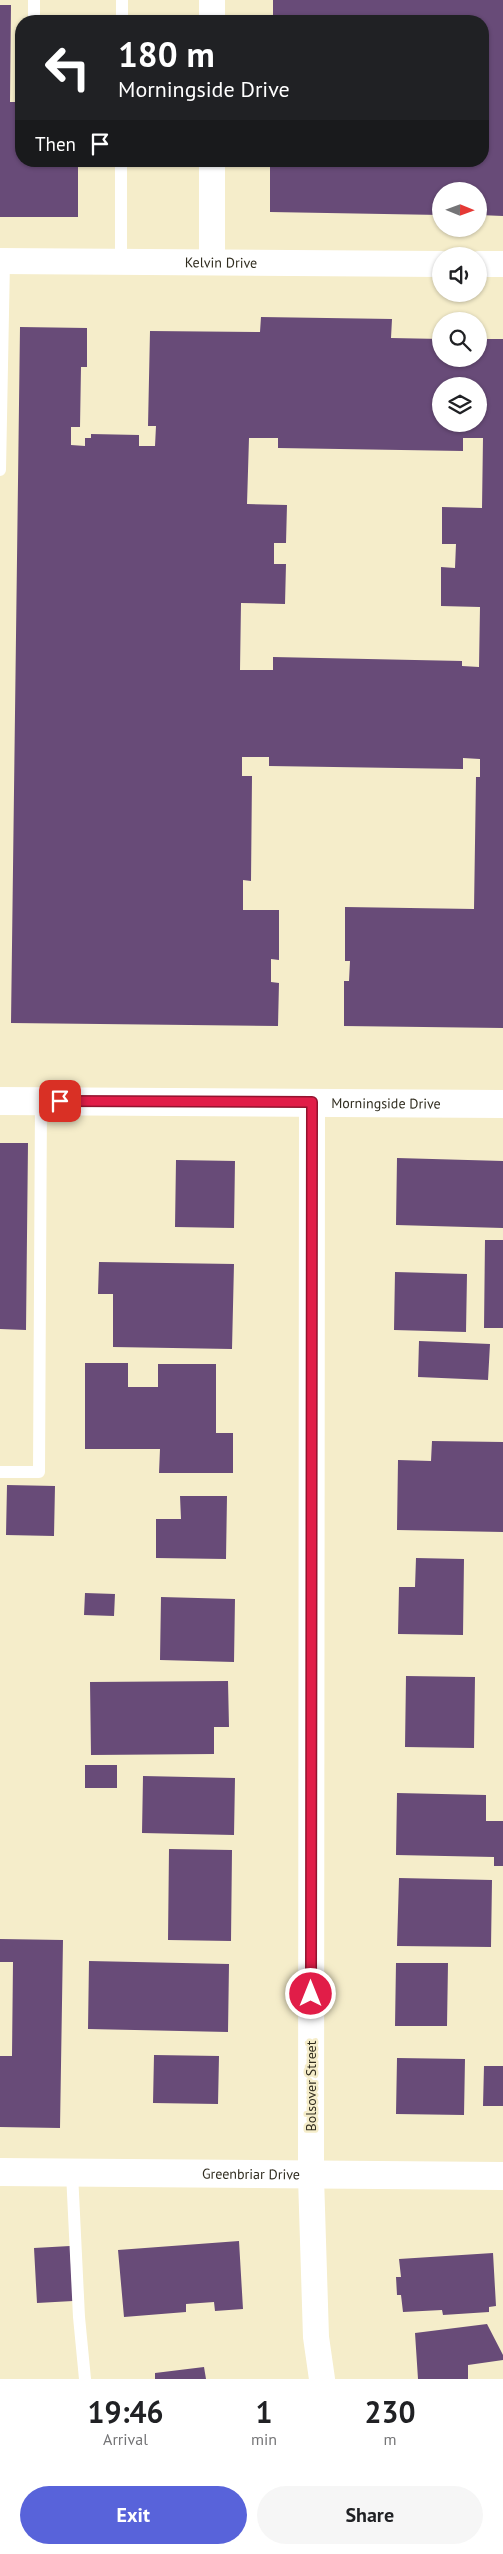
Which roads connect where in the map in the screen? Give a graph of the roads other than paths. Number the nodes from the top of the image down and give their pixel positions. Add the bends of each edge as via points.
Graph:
1 (34, 0) edge
2 (122, 0) edge
3 (212, 0) edge
4 (34, 15) edge
5 (122, 15) edge
6 (212, 15) edge
7 (122, 167) edge
8 (212, 167) edge
9 (2, 260) edge
10 (121, 261) junction
11 (212, 262) junction
12 (432, 264) edge
13 (487, 264) edge
14 (503, 264) edge
15 (0, 470) edge
16 (0, 1101) edge
17 (41, 1101) junction
18 (312, 1102) junction
19 (503, 1104) edge
20 (0, 1472) edge
21 (0, 2172) edge
22 (72, 2173) junction
23 (503, 2176) edge
24 (311, 2177) junction
25 (85, 2379) edge
26 (322, 2379) edge

1 - 4 lane
2 - 5 lane
3 - 6 street
7 - 10 lane
8 - 11 street
9 - 10 street, Kelvin Drive
9 - 15 lane
10 - 11 street, Kelvin Drive
11 - 12 street, Kelvin Drive
13 - 14 street
16 - 17 street, Morningside Drive
17 - 18 street, Morningside Drive
17 - 20 lane via 39,1472
18 - 19 street, Morningside Drive
18 - 24 street, Bolsover Street
21 - 22 street, Greenbriar Drive
22 - 24 street, Greenbriar Drive
22 - 25 lane
23 - 24 street, Greenbriar Drive
24 - 26 street, Bolsover Street via 316,2337

